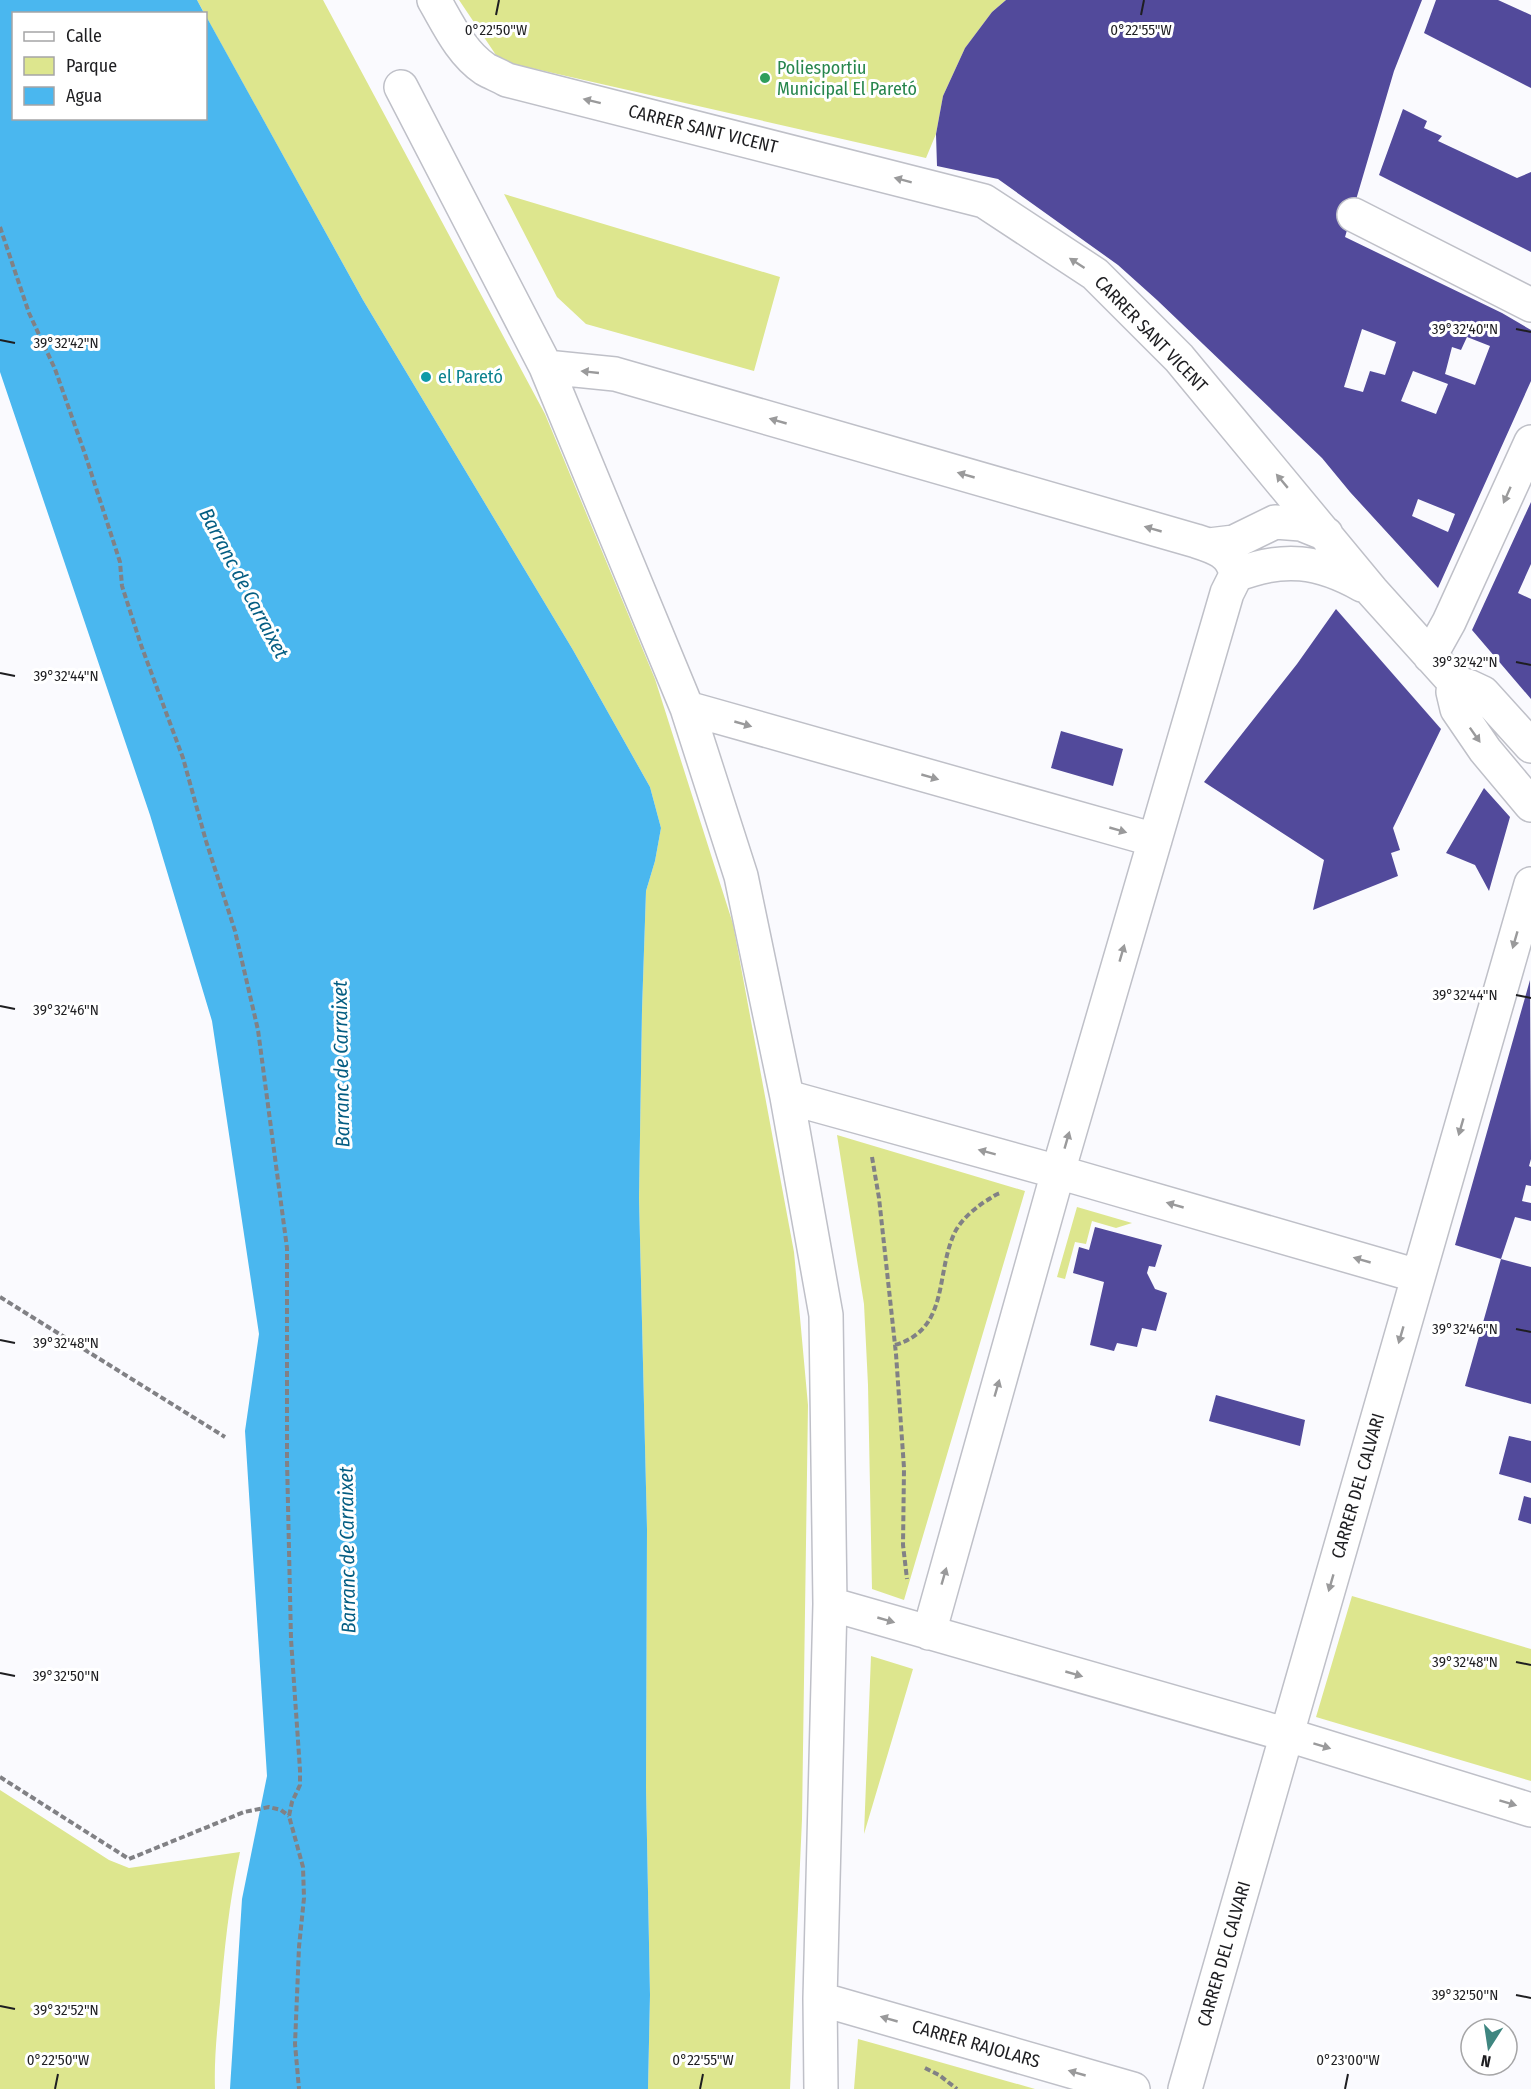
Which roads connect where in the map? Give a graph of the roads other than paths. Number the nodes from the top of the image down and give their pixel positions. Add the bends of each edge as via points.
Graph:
1 (434, 0) edge
2 (401, 87) dead end
3 (1354, 215) dead end
4 (1531, 305) edge
5 (546, 367) junction
6 (1531, 442) edge
7 (1326, 534) junction
8 (1209, 545) junction
9 (1236, 575) junction
10 (1372, 591) junction
11 (1430, 656) junction
12 (1454, 682) junction
13 (687, 708) junction
14 (1531, 746) edge
15 (1531, 805) edge
16 (1155, 840) junction
17 (1531, 884) edge
18 (787, 1097) junction
19 (1058, 1172) junction
20 (1418, 1276) junction
21 (830, 1604) junction
22 (929, 1633) junction
23 (1288, 1735) junction
24 (1531, 1810) edge
25 (820, 1999) junction
26 (820, 2089) edge
27 (1133, 2089) edge
28 (1185, 2089) edge

7 -> 1 street, CARRER SANT VICENT via 1179,358 1095,274 984,201 507,80 484,68 459,43
2 - 5 street
3 - 4 street
8 -> 5 street via 615,374
5 - 13 street
6 -> 11 street
7 - 8 street via 1301,524 1275,522 1234,542
7 - 10 street, CARRER SANT VICENT
8 - 9 street via 1226,553
9 - 10 street via 1272,564 1314,564
9 - 16 street via 1227,593
10 - 11 street, CARRER SANT VICENT
11 - 12 street, CARRER SANT VICENT
12 - 14 street, CARRER SANT VICENT via 1483,693
12 -> 15 street via 1457,709
13 -> 16 street
13 - 18 street via 741,876
19 -> 16 street
17 -> 20 street, CARRER DEL CALVARI
19 -> 18 street
18 - 21 street via 826,1315
20 -> 19 street
22 -> 19 street
20 -> 23 street, CARRER DEL CALVARI
21 -> 22 street
21 - 25 street
22 -> 23 street
23 -> 24 street
23 - 28 street, CARRER DEL CALVARI
25 - 26 street
27 -> 25 street, CARRER RAJOLARS

